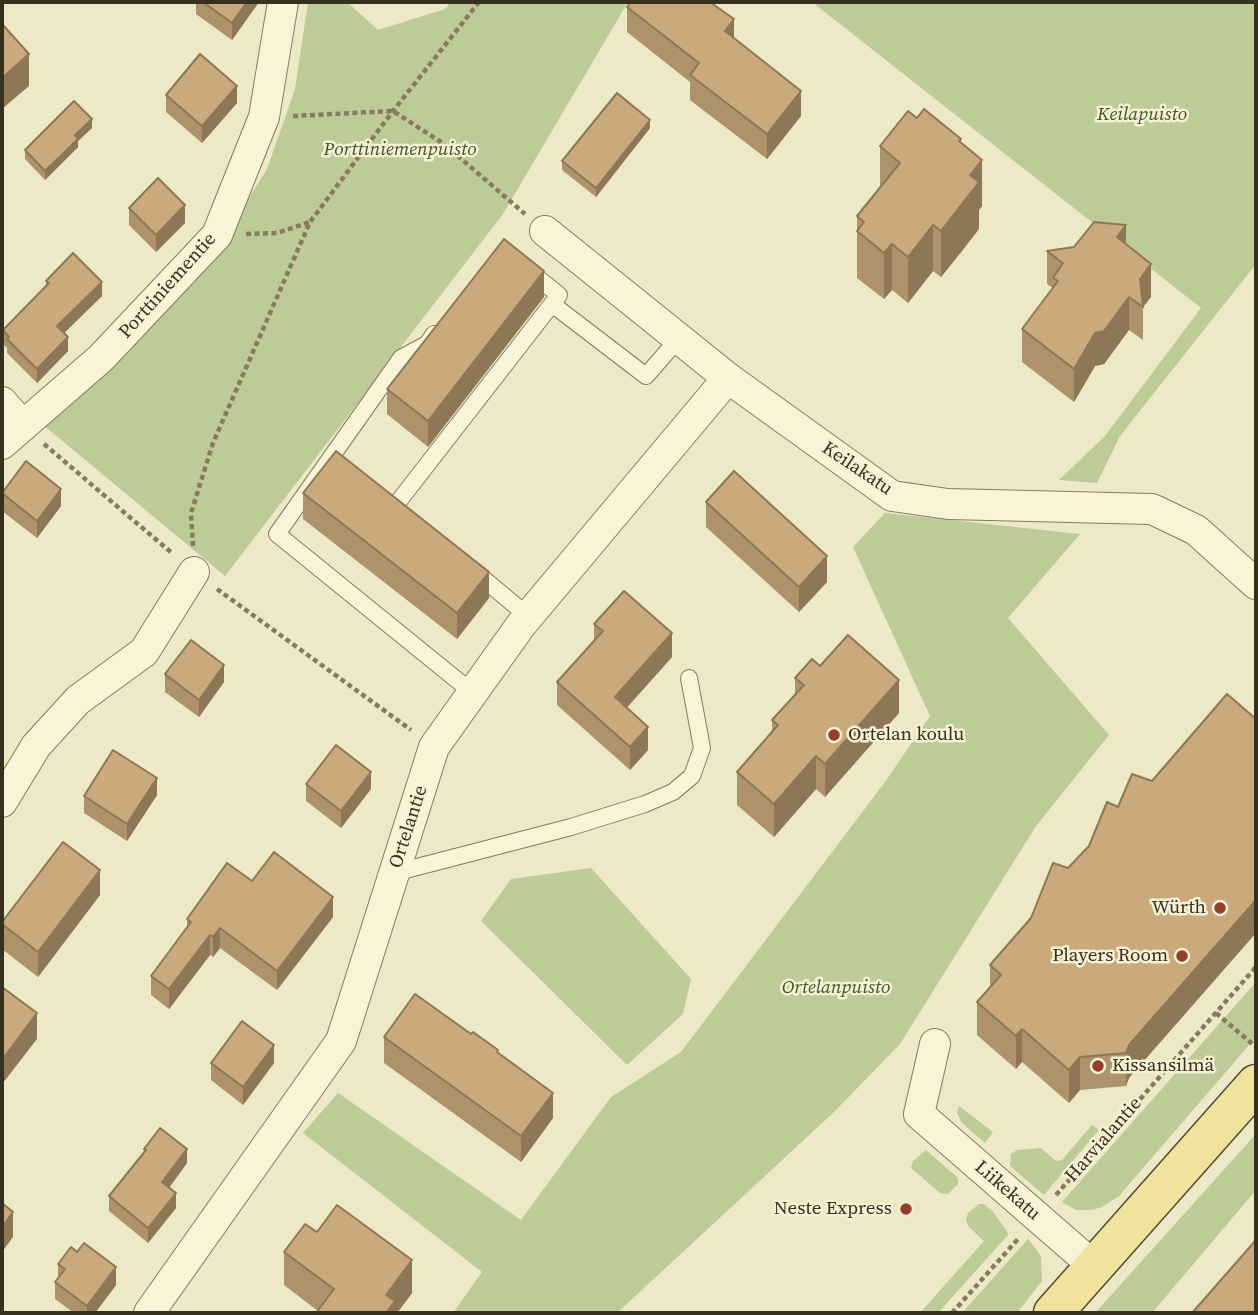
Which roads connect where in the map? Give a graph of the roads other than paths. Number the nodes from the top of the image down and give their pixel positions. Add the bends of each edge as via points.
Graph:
1 (283, 2) edge
2 (545, 231) road end
3 (520, 264) edge
4 (552, 304) junction
5 (443, 323) edge
6 (678, 338) junction
7 (729, 378) junction
8 (2, 401) edge
9 (12, 435) edge
10 (395, 506) edge
11 (457, 557) edge
12 (194, 572) road end
13 (1256, 584) edge
14 (528, 616) junction
15 (689, 678) dead end
16 (473, 693) junction
17 (2, 802) edge
18 (394, 873) junction
19 (934, 1044) dead end
20 (1256, 1084) edge
21 (1096, 1268) junction
22 (149, 1313) edge
23 (1053, 1313) edge

1 - 9 street, Porttiniementie via 264,117 217,235 101,358
2 - 6 street, Keilakatu
3 - 4 lane via 559,295
4 - 6 lane via 646,376
4 - 10 lane
5 - 16 lane via 427,344 401,358 338,459 277,534
6 - 7 street, Keilakatu
7 - 13 street, Keilakatu via 892,496 948,504 1152,509 1196,530
7 - 14 street, Ortelantie
8 - 9 street
11 - 14 lane
12 - 17 street via 144,652 78,700 36,747
14 - 16 street, Ortelantie
15 - 18 lane via 702,748 692,776 673,792 570,827
16 - 18 street, Ortelantie via 434,747
18 - 22 street, Ortelantie via 341,1041
19 - 21 street, Liikekatu via 919,1114
20 - 21 main road
21 - 23 main road

